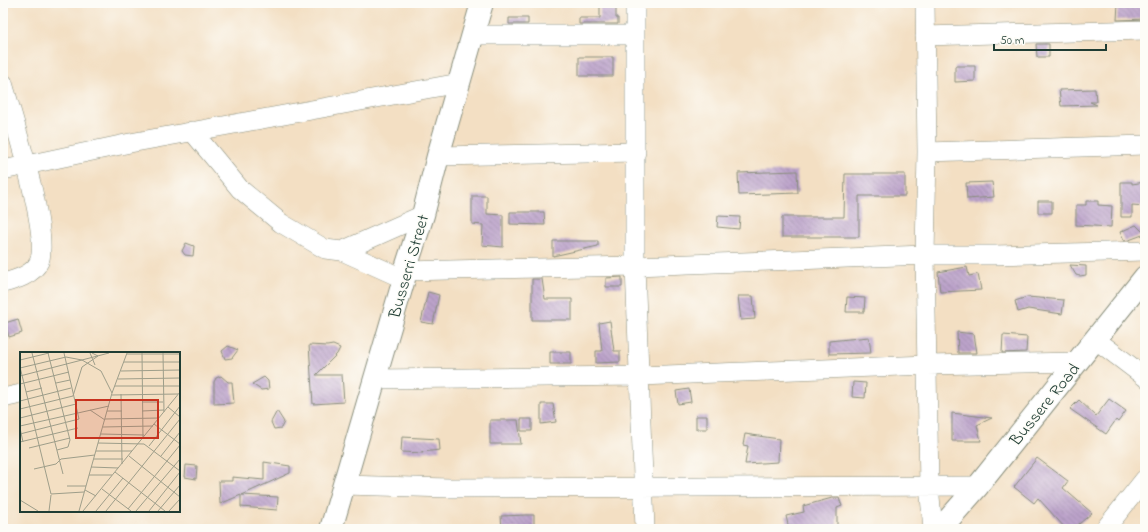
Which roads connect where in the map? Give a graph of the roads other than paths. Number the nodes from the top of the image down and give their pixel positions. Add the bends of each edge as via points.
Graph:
1 (482, 3) edge
2 (635, 3) edge
3 (925, 3) edge
4 (1145, 30) edge
5 (473, 35) junction
6 (635, 35) junction
7 (925, 36) junction
8 (3, 83) edge
9 (459, 83) junction
10 (192, 131) junction
11 (1145, 145) edge
12 (636, 152) junction
13 (927, 152) junction
14 (438, 156) junction
15 (26, 166) junction
16 (3, 170) edge
17 (423, 215) junction
18 (342, 251) junction
19 (1145, 251) edge
20 (925, 255) junction
21 (635, 266) junction
22 (405, 275) junction
23 (1145, 276) edge
24 (3, 283) edge
25 (1095, 339) junction
26 (1077, 362) junction
27 (928, 365) junction
28 (640, 376) junction
29 (1145, 377) edge
30 (374, 379) junction
31 (20, 394) edge
32 (3, 398) edge
33 (1145, 479) edge
34 (344, 484) junction
35 (929, 486) junction
36 (978, 486) junction
37 (644, 488) junction
38 (331, 529) edge
39 (645, 529) edge
40 (933, 529) edge
41 (940, 529) edge
42 (1104, 529) edge

1 - 5 main road, Busserri Street
2 - 6 street
3 - 7 street
4 - 7 street
5 - 6 street
5 - 9 main road, Busserri Street
6 - 12 street
7 - 13 street
8 - 15 street
9 - 10 street
9 - 14 main road, Busserri Street
10 - 15 street
10 - 18 street via 240,189 281,223 325,249
11 - 13 street
12 - 14 street
12 - 21 street
13 - 20 street
14 - 17 main road, Busserri Street
15 - 16 street
15 - 24 street via 40,232 39,263 29,273
17 - 18 street
17 - 22 main road, Busserri Street
18 - 22 street
19 - 20 street
20 - 21 street
20 - 27 street
21 - 22 street
21 - 28 street
22 - 30 main road, Busserri Street
23 - 25 main road, Bussere Road
25 - 26 main road, Bussere Road
25 - 29 street
26 - 27 street
26 - 36 main road, Bussere Road
27 - 28 street
27 - 35 street
28 - 30 street
28 - 37 street
30 - 34 main road, Busserri Street
31 - 32 street
33 - 42 street
34 - 37 street via 449,488
34 - 38 main road, Busserri Street
35 - 36 street
35 - 37 street
35 - 40 street
36 - 41 main road, Bussere Road
37 - 39 street

